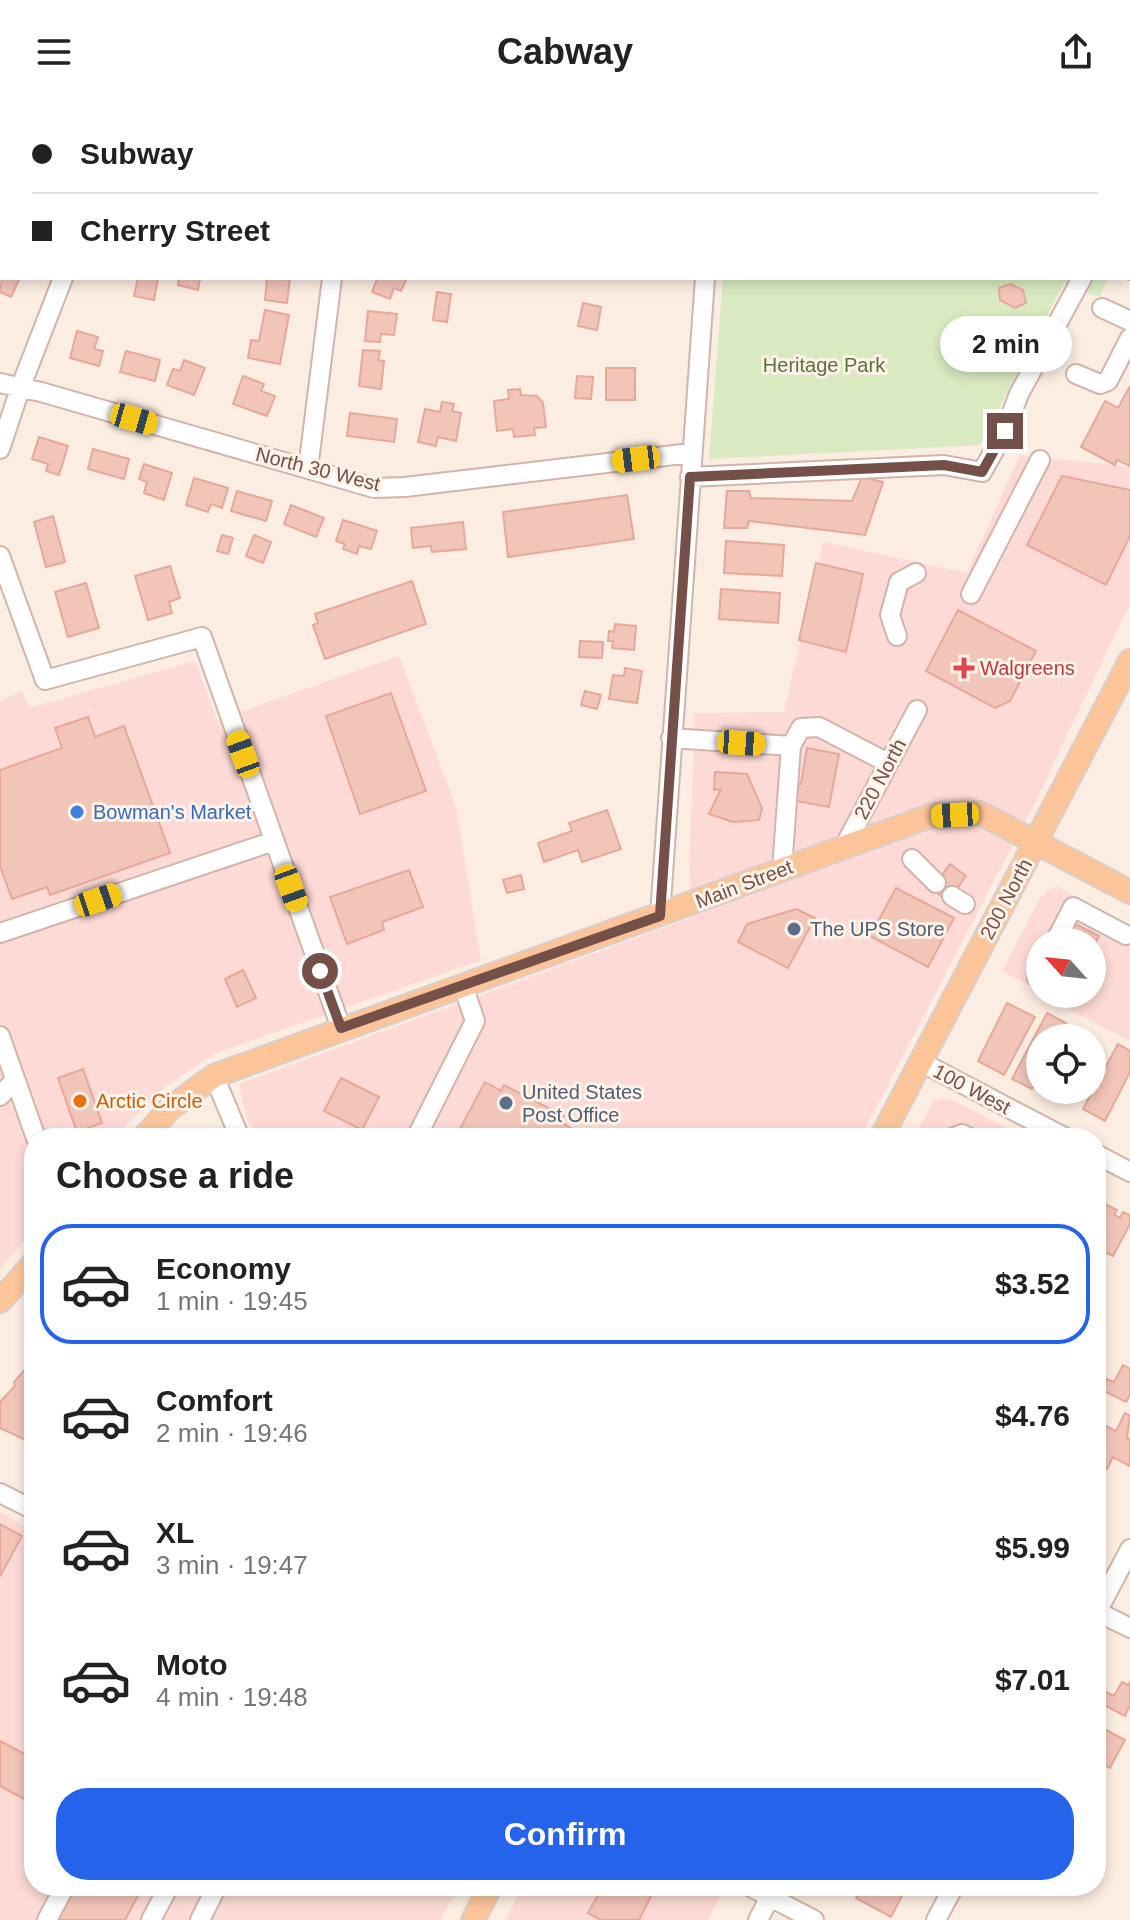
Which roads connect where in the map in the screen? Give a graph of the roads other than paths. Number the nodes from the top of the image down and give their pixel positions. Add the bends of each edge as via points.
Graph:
1 (332, 280) edge
2 (705, 280) edge
3 (1081, 280) edge
4 (60, 287) edge
5 (1102, 308) dead end
6 (1130, 321) edge
7 (1130, 338) edge
8 (1076, 374) dead end
9 (0, 383) edge
10 (21, 386) junction
11 (0, 449) edge
12 (691, 453) junction
13 (1040, 460) dead end
14 (308, 469) junction
15 (690, 477) junction
16 (0, 556) edge
17 (916, 573) dead end
18 (971, 594) dead end
19 (897, 636) dead end
20 (1130, 661) edge
21 (917, 710) dead end
22 (671, 738) junction
23 (791, 746) junction
24 (888, 763) junction
25 (274, 841) junction
26 (1036, 841) junction
27 (844, 847) junction
28 (912, 859) dead end
29 (782, 869) junction
30 (936, 883) dead end
31 (1130, 892) edge
32 (660, 916) junction
33 (1062, 928) edge
34 (0, 933) edge
35 (1126, 935) dead end
36 (463, 986) junction
37 (341, 1028) junction
38 (0, 1036) edge
39 (921, 1062) junction
40 (214, 1076) junction
41 (15, 1080) junction
42 (0, 1096) edge
43 (32, 1128) edge
44 (153, 1128) edge
45 (236, 1128) edge
46 (421, 1128) edge
47 (886, 1128) edge
48 (1031, 1128) edge
49 (1106, 1159) edge
50 (1130, 1172) edge
51 (24, 1274) edge
52 (1, 1299) edge
53 (0, 1493) edge
54 (24, 1505) edge
55 (1130, 1549) edge
56 (1106, 1593) edge
57 (1106, 1617) edge
58 (1130, 1628) edge
59 (60, 1896) edge
60 (164, 1896) edge
61 (212, 1896) edge
62 (486, 1896) edge
63 (949, 1896) edge
64 (770, 1897) joint
65 (47, 1920) edge
66 (151, 1920) edge
67 (200, 1920) edge
68 (473, 1920) edge
69 (758, 1920) edge
70 (814, 1920) edge
71 (936, 1920) edge

1 - 14 street
2 - 12 street
3 - 15 street via 982,472 944,465
4 - 10 street
5 - 6 street
7 - 8 street via 1108,381 1100,384
9 - 10 street, North 30 West
10 - 11 street
10 - 14 street, North 30 West
12 - 14 street, North 30 West via 405,487 374,488
12 - 15 street
13 - 18 street
15 - 22 street
16 - 25 street via 45,680 202,637
17 - 19 street via 899,582 890,615
20 - 26 main road, 200 North
21 - 24 street, 220 North
22 - 23 street
22 - 32 street
23 - 24 street via 801,728 819,727
23 - 29 street
24 - 27 street, 220 North
25 - 34 street
25 - 37 street
26 - 27 main road, Main Street via 980,813 930,816
26 - 31 main road, Main Street
26 - 39 main road, 200 North
27 - 29 main road, Main Street
28 - 30 street
29 - 32 main road, Main Street
32 - 36 main road, Main Street
33 - 35 street via 1073,907
36 - 37 main road, Main Street
36 - 46 street via 475,1021
37 - 40 main road, Main Street
38 - 41 street
39 - 47 main road, 200 North
39 - 48 street, 100 West
40 - 44 main road, Main Street
40 - 45 street
41 - 42 street
41 - 43 street
49 - 50 street
51 - 52 main road
53 - 54 street
55 - 56 street
57 - 58 street
59 - 65 street
60 - 66 street
61 - 67 street
62 - 68 main road
63 - 71 street
64 - 69 street
64 - 70 street

